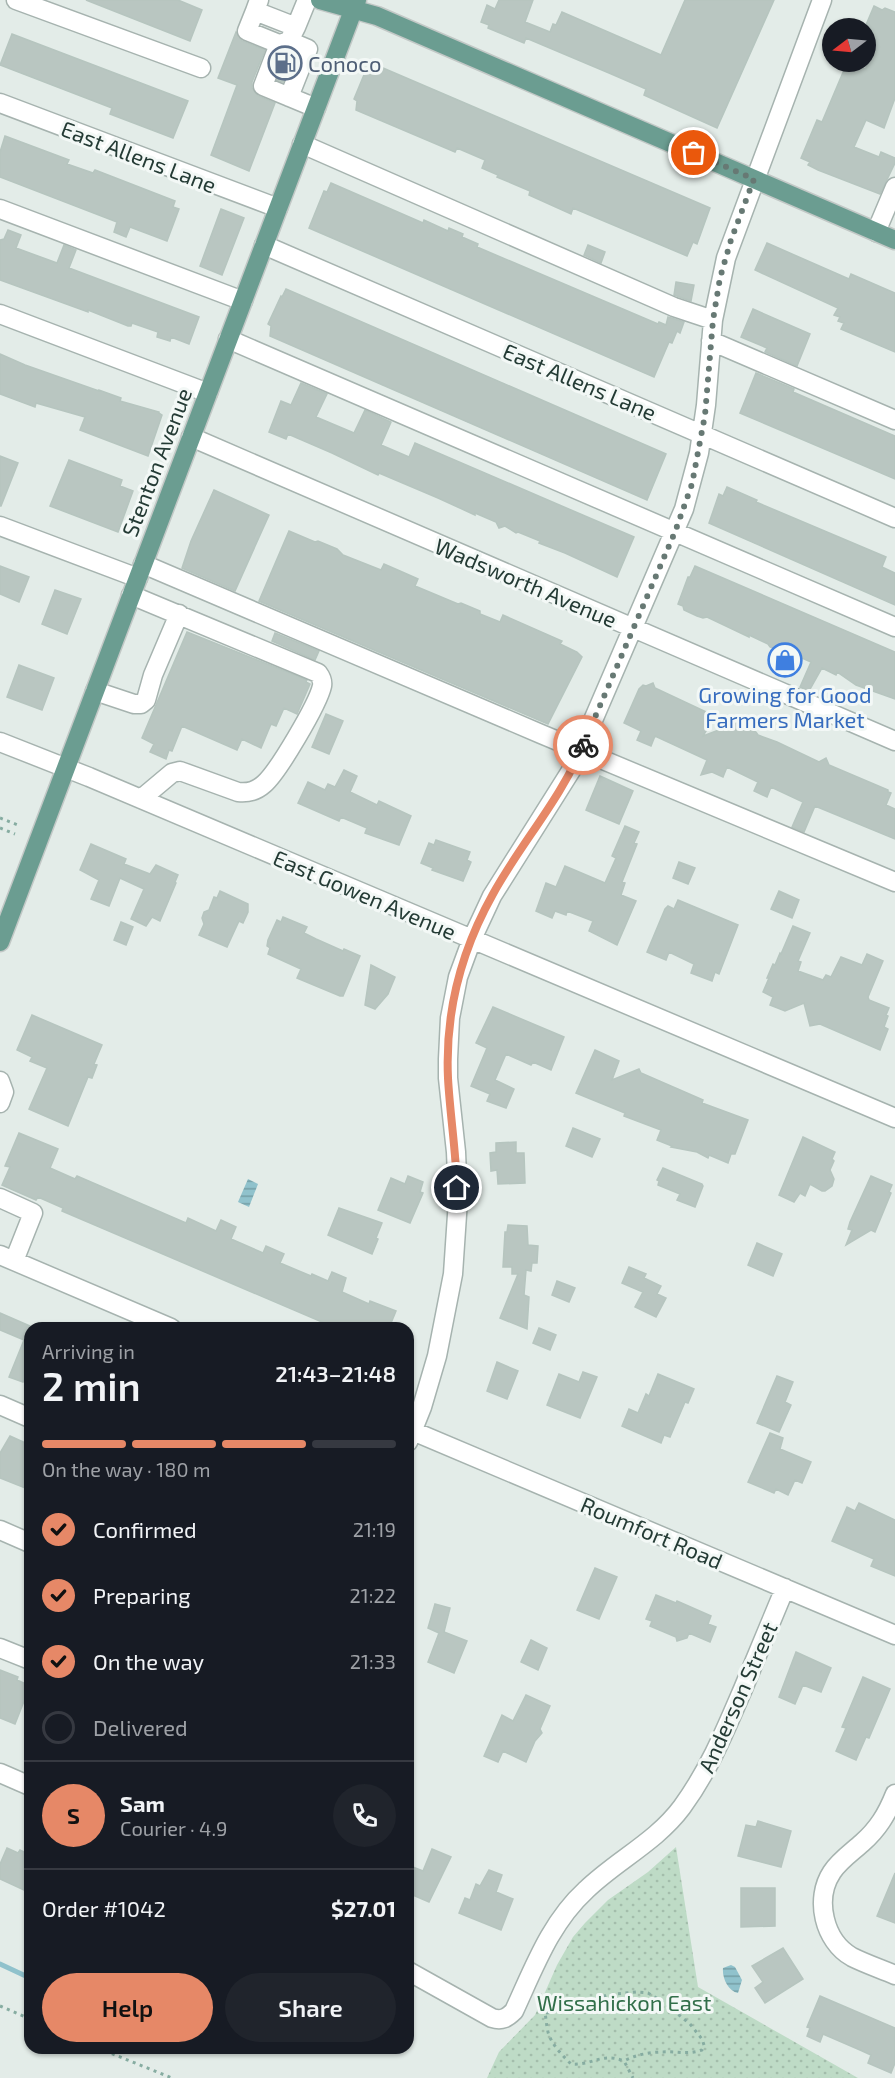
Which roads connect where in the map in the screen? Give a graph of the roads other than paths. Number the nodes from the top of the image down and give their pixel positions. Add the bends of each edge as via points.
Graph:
1 (16, 0) edge
2 (307, 0) edge
3 (320, 0) edge
4 (822, 0) edge
5 (355, 4) edge
6 (257, 5) edge
7 (288, 37) junction
8 (308, 49) junction
9 (335, 59) junction
10 (201, 68) dead end
11 (289, 97) junction
12 (0, 103) edge
13 (316, 108) junction
14 (302, 144) junction
15 (754, 179) junction
16 (895, 187) edge
17 (278, 208) junction
18 (0, 209) edge
19 (876, 232) junction
20 (895, 240) edge
21 (264, 244) junction
22 (243, 301) junction
23 (0, 314) edge
24 (713, 320) junction
25 (228, 339) junction
26 (711, 341) junction
27 (208, 393) junction
28 (895, 420) edge
29 (702, 434) junction
30 (191, 436) junction
31 (895, 518) edge
32 (0, 526) edge
33 (675, 532) junction
34 (141, 571) junction
35 (131, 595) junction
36 (179, 614) junction
37 (895, 627) edge
38 (633, 628) junction
39 (95, 691) junction
40 (895, 741) edge
41 (0, 742) edge
42 (582, 750) junction
43 (66, 767) junction
44 (141, 799) junction
45 (895, 882) edge
46 (472, 939) junction
47 (0, 942) edge
48 (0, 1081) edge
49 (0, 1103) edge
50 (895, 1118) edge
51 (0, 1198) edge
52 (7, 1258) edge
53 (157, 1322) edge
54 (0, 1405) edge
55 (24, 1415) edge
56 (414, 1422) edge
57 (414, 1436) edge
58 (0, 1530) edge
59 (24, 1540) edge
60 (785, 1588) junction
61 (895, 1635) edge
62 (0, 1648) edge
63 (24, 1658) edge
64 (0, 1773) edge
65 (24, 1783) edge
66 (895, 1794) edge
67 (414, 1974) edge
68 (895, 1975) edge

1 - 10 street
2 - 7 street
3 - 5 main road
4 - 15 street
5 - 9 main road, Stenton Avenue
5 - 15 main road
6 - 7 street via 247,31
7 - 8 street
7 - 11 street via 263,86
8 - 9 street
8 - 11 street
9 - 13 main road, Stenton Avenue
11 - 13 street
12 - 17 street, East Allens Lane
13 - 14 main road, Stenton Avenue
14 - 17 main road, Stenton Avenue
14 - 24 street via 674,307
15 - 19 main road
15 - 24 street via 726,258
16 - 19 street
17 - 21 main road, Stenton Avenue
18 - 22 street
19 - 20 main road
21 - 22 main road, Stenton Avenue
21 - 29 street, East Allens Lane
22 - 25 main road, Stenton Avenue
23 - 27 street
24 - 26 street
25 - 27 main road, Stenton Avenue
25 - 33 street
26 - 28 street
26 - 29 street
27 - 30 main road, Stenton Avenue
29 - 31 street, East Allens Lane
29 - 33 street via 692,484
30 - 34 main road, Stenton Avenue
30 - 38 street, Wadsworth Avenue
32 - 34 street
33 - 37 street
33 - 38 street
34 - 35 main road, Stenton Avenue
34 - 42 street
35 - 36 street
35 - 39 main road, Stenton Avenue
36 - 39 street via 146,700 134,704
36 - 44 street via 318,673 322,686 276,770 255,790 238,792 180,771 172,772
38 - 40 street, Wadsworth Avenue
38 - 42 street
39 - 43 main road, Stenton Avenue
41 - 43 street, East Gowen Avenue
42 - 45 street
42 - 46 street via 492,896
43 - 44 street, East Gowen Avenue
43 - 47 main road, Stenton Avenue
44 - 46 street, East Gowen Avenue
46 - 50 street, East Gowen Avenue
46 - 56 street via 454,991 449,1038 448,1078 458,1200 453,1274 437,1356
48 - 49 street via 4,1092
51 - 52 street via 33,1213
52 - 53 street
54 - 55 street
57 - 60 street, Roumfort Road
58 - 59 street
60 - 61 street, Roumfort Road
60 - 67 street, Anderson Street via 725,1734 694,1790 660,1833 572,1904 548,1938 513,2011 502,2020 492,2018
62 - 63 street
64 - 65 street
66 - 68 street via 876,1830 832,1871 826,1883 823,1911 827,1926 842,1949

